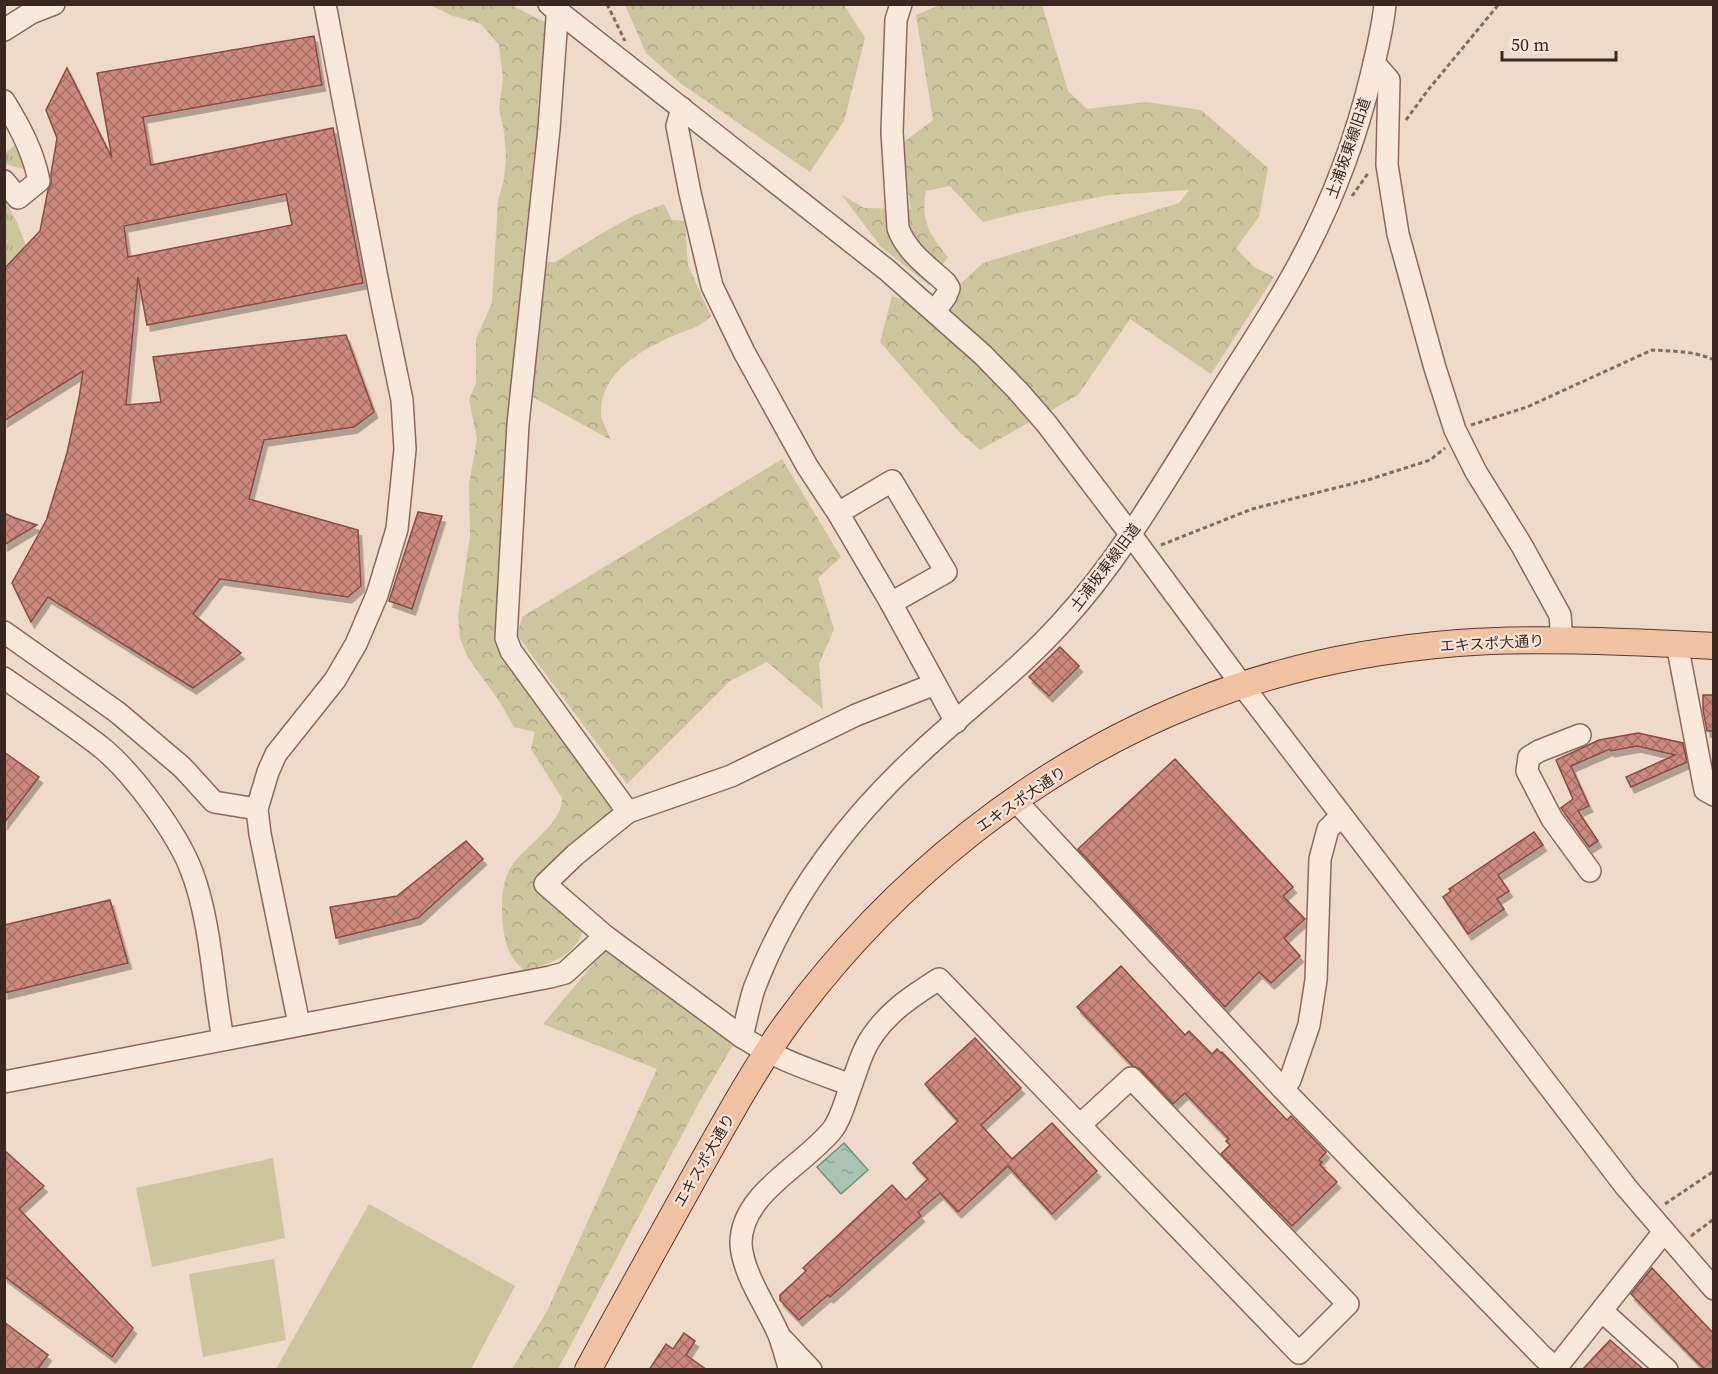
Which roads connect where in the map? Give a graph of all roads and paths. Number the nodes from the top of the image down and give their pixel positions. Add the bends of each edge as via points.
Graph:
1 (54, 4) edge
2 (326, 4) edge
3 (608, 4) edge
4 (901, 4) edge
5 (1385, 4) edge
6 (1499, 4) edge
7 (555, 7) edge
8 (4, 30) edge
9 (625, 42) dead end
10 (1374, 63) junction
11 (4, 101) edge
12 (682, 108) junction
13 (1402, 127) dead end
14 (1376, 164) dead end
15 (4, 181) edge
16 (1349, 200) dead end
17 (935, 311) junction
18 (1713, 360) edge
19 (1457, 434) junction
20 (838, 513) junction
21 (1131, 535) junction
22 (1144, 552) junction
23 (891, 603) junction
24 (4, 632) edge
25 (1562, 640) junction
26 (1677, 644) junction
27 (1713, 646) edge
28 (4, 678) edge
29 (935, 684) junction
30 (1242, 686) junction
31 (956, 722) junction
32 (1580, 735) dead end
33 (1713, 795) edge
34 (1014, 800) junction
35 (257, 809) junction
36 (628, 812) junction
37 (1341, 816) junction
38 (1590, 872) dead end
39 (605, 936) junction
40 (299, 1024) junction
41 (742, 1037) junction
42 (223, 1039) junction
43 (767, 1053) junction
44 (4, 1082) edge
45 (852, 1084) junction
46 (1282, 1088) junction
47 (1080, 1125) junction
48 (1713, 1171) edge
49 (1648, 1215) junction
50 (1713, 1219) edge
51 (1670, 1241) junction
52 (1713, 1289) edge
53 (1602, 1311) junction
54 (779, 1335) junction
55 (1557, 1369) edge
56 (588, 1370) edge
57 (790, 1370) edge
58 (811, 1370) edge
59 (1667, 1370) edge

1 - 8 street
2 - 35 street via 402,400 405,449 398,529 377,595 356,644 334,680 276,754
3 - 9 path
4 - 17 street via 896,20 892,132 898,228 912,252 949,288
5 - 10 street, 土浦坂東線旧道
6 - 13 path
7 - 12 street
7 - 36 street via 549,129 518,424 506,638 510,651
10 - 19 street via 1389,80 1387,165 1398,234
10 - 21 street, 土浦坂東線旧道 via 1353,143 1295,270
11 - 15 street via 24,132 39,181 18,198
12 - 17 street
12 - 20 street via 677,126 712,286 807,466
14 - 16 path
17 - 21 street via 983,355 1046,423
18 - 19 path via 1652,350
19 - 22 path via 1430,460 1371,480 1252,509
19 - 25 street via 1560,615
20 - 23 street
20 - 23 street via 892,482 946,572
21 - 22 street
21 - 31 street, 土浦坂東線旧道 via 1063,621
22 - 30 street
23 - 29 street
24 - 35 street via 117,712 182,767 214,802
25 - 26 main road, エキスポ大通り
25 - 30 main road, エキスポ大通り via 1401,650 1307,668
26 - 27 main road, エキスポ大通り
26 - 33 street via 1705,790
28 - 42 street via 102,748 165,821 192,872 201,903
29 - 31 street
29 - 36 street via 856,716 731,776
30 - 34 main road, エキスポ大通り via 1194,702 1119,738
30 - 37 street
31 - 41 street, 土浦坂東線旧道 via 879,793 821,864 773,944 754,990
32 - 38 street via 1539,751 1529,758 1527,771 1552,819
34 - 43 main road, エキスポ大通り via 941,857 888,906 797,1010
34 - 46 street
35 - 40 street
36 - 39 street via 545,884
37 - 46 street via 1328,829 1320,859 1316,980 1309,1025 1290,1080
37 - 49 street
39 - 40 street via 565,973
39 - 41 street
40 - 42 street
41 - 43 street
42 - 44 street
43 - 45 street
43 - 56 main road, エキスポ大通り
45 - 47 street via 868,1042 881,1023 902,1002 939,979
45 - 54 street via 834,1127 815,1149 767,1189 744,1223 743,1259
46 - 55 street
47 - 47 street via 1131,1078 1348,1304 1299,1353
48 - 49 path
49 - 51 street
50 - 51 path
51 - 52 street
51 - 53 street
53 - 55 street
53 - 59 street
54 - 57 street
54 - 58 street

